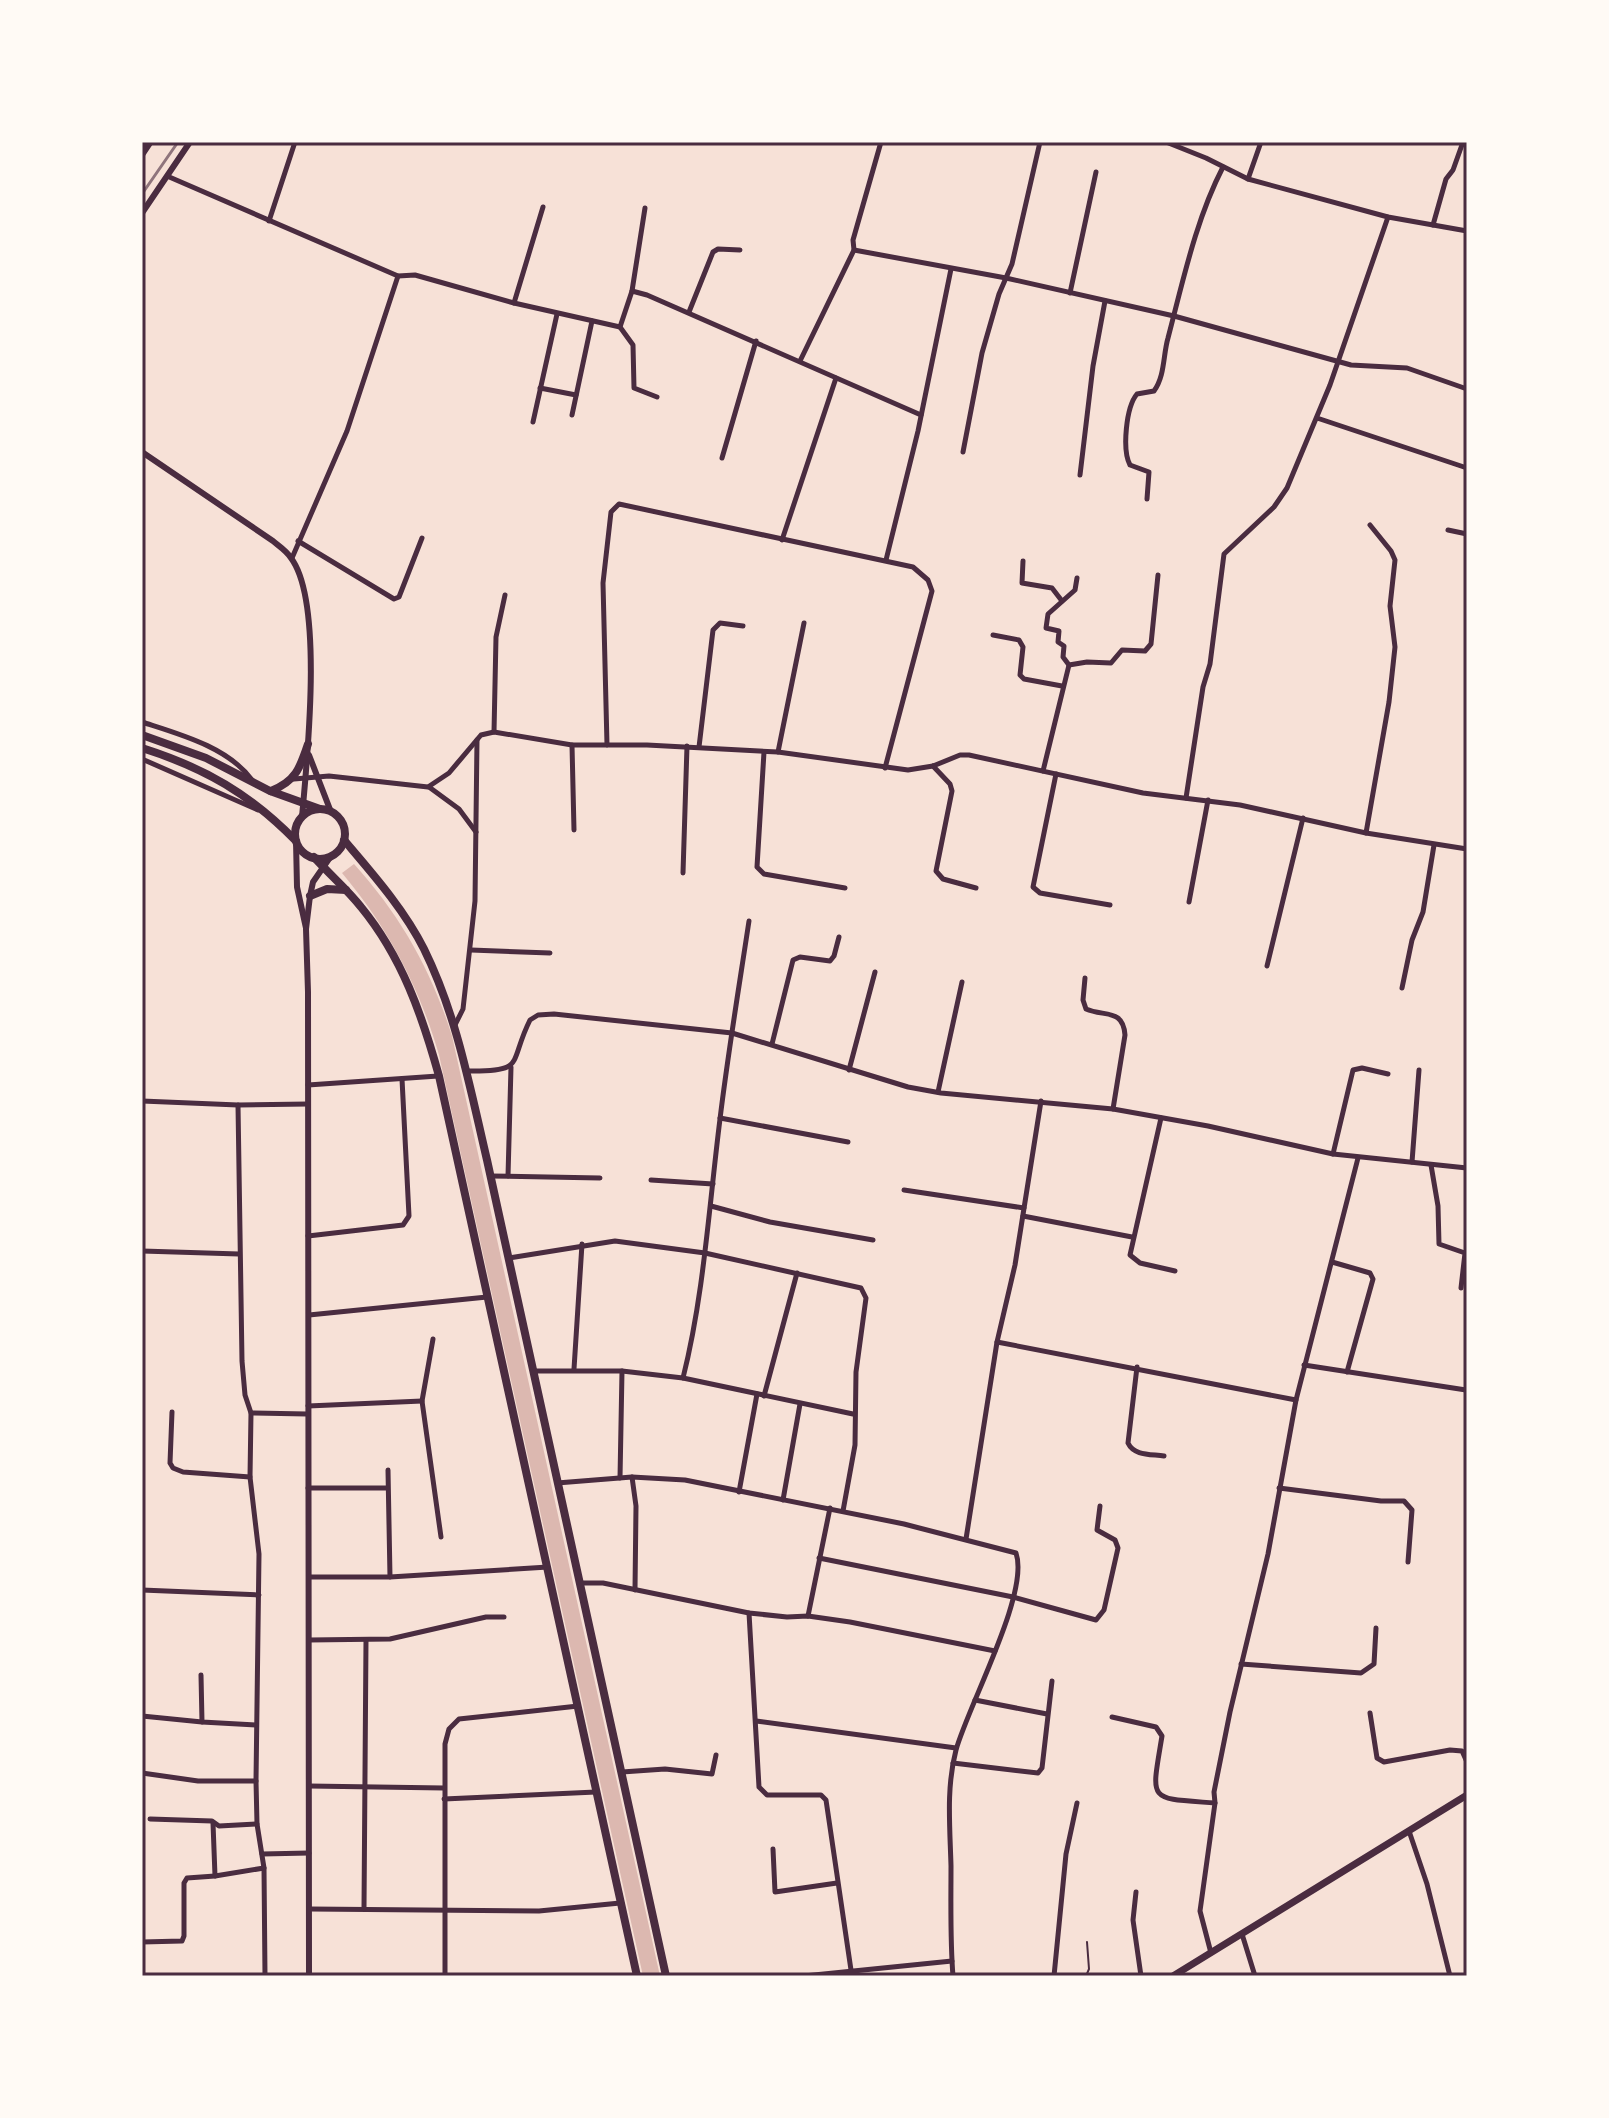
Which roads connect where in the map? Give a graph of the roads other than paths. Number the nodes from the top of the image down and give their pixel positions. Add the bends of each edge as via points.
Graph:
1 (150, 142) edge
2 (190, 142) edge
3 (295, 142) edge
4 (881, 142) edge
5 (1040, 142) edge
6 (1166, 142) edge
7 (1261, 142) edge
8 (1463, 142) edge
9 (142, 152) edge
10 (1223, 167) junction
11 (1096, 172) dead end
12 (167, 176) junction
13 (1248, 179) junction
14 (543, 207) dead end
15 (645, 208) dead end
16 (142, 213) edge
17 (1388, 217) junction
18 (269, 221) junction
19 (1433, 225) junction
20 (1467, 231) edge
21 (740, 250) dead end
22 (854, 250) junction
23 (951, 269) junction
24 (398, 276) junction
25 (1006, 278) junction
26 (632, 291) junction
27 (1070, 293) junction
28 (1105, 301) junction
29 (514, 303) junction
30 (689, 312) junction
31 (557, 314) junction
32 (1174, 316) junction
33 (592, 321) junction
34 (620, 327) junction
35 (756, 341) junction
36 (800, 361) junction
37 (1338, 362) junction
38 (836, 378) junction
39 (540, 388) junction
40 (1467, 389) edge
41 (576, 395) junction
42 (657, 397) dead end
43 (572, 415) dead end
44 (921, 415) junction
45 (1317, 418) junction
46 (533, 422) dead end
47 (142, 452) edge
48 (963, 452) dead end
49 (722, 458) dead end
50 (1467, 468) edge
51 (1080, 475) dead end
52 (1147, 499) dead end
53 (1370, 525) dead end
54 (1448, 530) dead end
55 (1467, 534) edge
56 (422, 538) dead end
57 (782, 540) junction
58 (298, 541) junction
59 (292, 558) junction
60 (886, 560) junction
61 (1023, 561) dead end
62 (1158, 575) dead end
63 (1077, 578) dead end
64 (505, 595) dead end
65 (1062, 601) junction
66 (804, 623) dead end
67 (743, 626) dead end
68 (993, 635) dead end
69 (1069, 665) junction
70 (1062, 686) junction
71 (142, 722) edge
72 (494, 732) junction
73 (142, 735) edge
74 (477, 739) junction
75 (308, 744) junction
76 (572, 745) junction
77 (607, 745) junction
78 (687, 746) junction
79 (699, 747) junction
80 (142, 748) edge
81 (764, 752) junction
82 (778, 752) junction
83 (309, 755) junction
84 (142, 759) edge
85 (933, 766) junction
86 (885, 768) junction
87 (1043, 771) junction
88 (1056, 774) junction
89 (318, 776) junction
90 (306, 778) junction
91 (294, 779) junction
92 (255, 784) junction
93 (428, 787) junction
94 (270, 791) junction
95 (1186, 798) junction
96 (1208, 800) junction
97 (303, 804) junction
98 (320, 809) junction
99 (331, 812) junction
100 (268, 814) junction
101 (302, 817) junction
102 (1303, 818) junction
103 (574, 830) dead end
104 (476, 832) junction
105 (1366, 833) junction
106 (344, 840) junction
107 (296, 841) junction
108 (1434, 845) junction
109 (1467, 849) edge
110 (331, 856) junction
111 (314, 857) junction
112 (322, 867) junction
113 (683, 873) dead end
114 (845, 888) dead end
115 (976, 888) dead end
116 (346, 890) junction
117 (310, 896) junction
118 (1189, 902) dead end
119 (1110, 905) dead end
120 (749, 921) dead end
121 (306, 929) junction
122 (839, 937) dead end
123 (471, 950) junction
124 (550, 953) dead end
125 (1267, 966) dead end
126 (875, 972) dead end
127 (1085, 978) dead end
128 (962, 982) dead end
129 (1402, 988) dead end
130 (455, 1025) junction
131 (732, 1033) junction
132 (772, 1044) junction
133 (511, 1066) junction
134 (849, 1070) junction
135 (1419, 1070) dead end
136 (466, 1071) junction
137 (1388, 1074) dead end
138 (439, 1076) junction
139 (402, 1079) junction
140 (308, 1085) junction
141 (938, 1092) junction
142 (142, 1101) edge
143 (1041, 1101) junction
144 (308, 1104) junction
145 (238, 1105) junction
146 (1113, 1109) junction
147 (720, 1118) junction
148 (1161, 1118) junction
149 (848, 1142) dead end
150 (1333, 1154) junction
151 (1358, 1158) junction
152 (1412, 1162) junction
153 (1431, 1165) junction
154 (1467, 1168) edge
155 (490, 1176) junction
156 (508, 1176) junction
157 (600, 1178) dead end
158 (651, 1180) dead end
159 (713, 1184) junction
160 (904, 1190) dead end
161 (711, 1206) junction
162 (1024, 1208) junction
163 (1023, 1216) junction
164 (308, 1236) junction
165 (1133, 1237) junction
166 (873, 1240) dead end
167 (582, 1244) junction
168 (142, 1251) edge
169 (705, 1253) junction
170 (239, 1254) junction
171 (508, 1259) junction
172 (1332, 1262) junction
173 (1175, 1271) dead end
174 (797, 1273) junction
175 (1461, 1288) dead end
176 (487, 1297) junction
177 (309, 1315) junction
178 (433, 1339) dead end
179 (997, 1342) junction
180 (1304, 1365) junction
181 (1137, 1367) junction
182 (574, 1369) junction
183 (533, 1371) junction
184 (622, 1371) junction
185 (1347, 1372) junction
186 (683, 1378) junction
187 (1466, 1390) edge
188 (757, 1394) junction
189 (764, 1396) junction
190 (1296, 1400) junction
191 (422, 1401) junction
192 (800, 1404) junction
193 (308, 1410) junction
194 (172, 1412) dead end
195 (251, 1413) junction
196 (853, 1414) junction
197 (1164, 1456) dead end
198 (388, 1470) dead end
199 (250, 1477) junction
200 (632, 1477) junction
201 (620, 1478) junction
202 (557, 1483) junction
203 (308, 1488) junction
204 (387, 1488) junction
205 (1279, 1488) junction
206 (739, 1492) junction
207 (783, 1500) junction
208 (1100, 1506) dead end
209 (830, 1508) junction
210 (843, 1511) junction
211 (441, 1537) dead end
212 (966, 1539) junction
213 (819, 1558) junction
214 (1408, 1562) dead end
215 (548, 1567) junction
216 (309, 1577) junction
217 (390, 1577) junction
218 (579, 1583) junction
219 (142, 1590) edge
220 (635, 1590) junction
221 (259, 1595) junction
222 (1013, 1597) junction
223 (749, 1613) junction
224 (808, 1616) junction
225 (504, 1617) dead end
226 (1376, 1628) dead end
227 (309, 1640) junction
228 (366, 1640) junction
229 (995, 1651) junction
230 (1241, 1664) junction
231 (201, 1675) dead end
232 (1052, 1681) dead end
233 (975, 1700) junction
234 (578, 1706) junction
235 (1370, 1713) dead end
236 (1047, 1714) junction
237 (142, 1716) edge
238 (1112, 1717) dead end
239 (756, 1721) junction
240 (202, 1722) junction
241 (256, 1725) junction
242 (956, 1748) junction
243 (716, 1755) dead end
244 (1467, 1762) edge
245 (953, 1763) junction
246 (142, 1773) edge
247 (621, 1773) junction
248 (256, 1781) junction
249 (309, 1786) junction
250 (367, 1787) junction
251 (444, 1788) junction
252 (596, 1792) junction
253 (1467, 1795) edge
254 (444, 1799) junction
255 (1077, 1803) dead end
256 (1215, 1803) junction
257 (150, 1819) dead end
258 (212, 1821) junction
259 (257, 1824) junction
260 (1409, 1830) junction
261 (773, 1849) dead end
262 (309, 1853) junction
263 (262, 1854) junction
264 (264, 1868) junction
265 (215, 1876) junction
266 (837, 1883) junction
267 (1136, 1892) dead end
268 (620, 1903) junction
269 (310, 1909) junction
270 (364, 1909) junction
271 (443, 1909) junction
272 (1242, 1934) junction
273 (142, 1942) edge
274 (1087, 1942) dead end
275 (1211, 1953) junction
276 (952, 1961) junction
277 (851, 1970) junction
278 (265, 1976) edge
279 (309, 1976) edge
280 (445, 1976) edge
281 (637, 1976) edge
282 (666, 1976) edge
283 (804, 1976) edge
284 (953, 1976) edge
285 (1054, 1976) edge
286 (1086, 1976) edge
287 (1141, 1976) edge
288 (1173, 1976) edge
289 (1255, 1976) edge
290 (1450, 1976) edge

1 - 9 main road
2 - 12 street
3 - 18 street
4 - 22 street
5 - 25 street
6 - 10 street
7 - 13 street
8 - 19 street
10 - 13 street
10 - 32 street via 1209,194
11 - 27 street
12 - 16 street
12 - 18 street
13 - 17 street
14 - 29 street
15 - 26 street
17 - 19 street
17 - 37 street
18 - 24 street
19 - 20 street
21 - 30 street via 713,252
22 - 23 street
22 - 36 street
23 - 25 street
23 - 44 street
24 - 29 street via 415,275
24 - 58 street via 347,431
25 - 27 street
25 - 48 street via 982,353
26 - 30 street
26 - 34 street
27 - 28 street
28 - 32 street
28 - 51 street
29 - 31 street
30 - 35 street
31 - 33 street
31 - 39 street
32 - 37 street
32 - 52 street via 1159,383 1154,391 1134,396 1130,413 1126,455 1130,465 1149,472
33 - 34 street
33 - 41 street
34 - 42 street via 633,345 634,388
35 - 36 street
35 - 49 street
36 - 38 street
37 - 40 street via 1407,368
37 - 45 street
38 - 44 street
38 - 57 street
39 - 41 street
39 - 46 street
41 - 43 street
44 - 60 street
45 - 50 street
45 - 95 street via 1287,488 1224,554
47 - 59 street
53 - 105 street via 1395,560 1390,606 1395,647
54 - 55 street
56 - 58 street via 394,599
57 - 60 street
57 - 77 street via 619,504 611,512 603,583
58 - 59 street
59 - 75 street via 305,589 310,622
60 - 86 street via 917,569 932,591
61 - 65 street via 1022,583 1052,588
62 - 69 street via 1151,644 1145,651 1122,650 1111,663
63 - 65 street via 1075,590
64 - 72 street via 496,637
65 - 69 street via 1048,614 1046,628 1059,631 1058,642
66 - 82 street
67 - 79 street via 720,623 713,630
68 - 70 street via 1019,640 1024,679
69 - 70 street
70 - 87 street
71 - 92 street via 210,748 243,769
72 - 74 street
72 - 76 street
73 - 92 highway via 206,758
74 - 93 street via 449,773
74 - 104 street
75 - 83 street
75 - 91 highway
76 - 77 street
76 - 103 street
77 - 78 street
78 - 79 street
78 - 113 street
79 - 81 street
80 - 100 highway via 219,779
81 - 82 street
81 - 114 street via 757,867 764,874
82 - 86 street
83 - 89 street
83 - 90 street
84 - 100 street
85 - 86 street
85 - 87 street via 969,755
85 - 115 street via 952,791 936,871 943,879
87 - 88 street
88 - 95 street
88 - 119 street via 1033,887 1040,893
89 - 90 street
89 - 93 street
89 - 99 street
90 - 91 street
90 - 97 street
91 - 94 highway
92 - 94 highway
93 - 104 street via 459,809
94 - 97 highway
95 - 96 street
96 - 102 street
96 - 118 street
97 - 98 highway
97 - 101 street
98 - 99 highway
98 - 101 highway
99 - 106 highway via 342,823
100 - 107 highway
101 - 107 highway
102 - 105 street
102 - 125 street
104 - 123 street
105 - 108 street
106 - 110 highway
106 - 130 highway via 422,946
107 - 111 highway
107 - 121 street via 297,887
108 - 109 street
108 - 129 street
110 - 111 highway
110 - 112 street
111 - 112 highway
112 - 116 highway
112 - 117 street
116 - 117 highway via 327,889
116 - 138 highway via 401,967
117 - 121 street
120 - 131 street
121 - 140 street
122 - 132 street via 830,961 793,960
123 - 124 street
123 - 130 street via 463,1009
126 - 134 street
127 - 146 street via 1086,1009 1118,1016 1125,1030
128 - 141 street
130 - 136 highway
131 - 132 street
131 - 133 street via 538,1015 529,1022
131 - 147 street
132 - 134 street
133 - 136 street
133 - 156 street
134 - 141 street
135 - 152 street
136 - 155 highway
137 - 150 street via 1353,1070
138 - 139 street
138 - 176 highway
139 - 140 street
139 - 164 street via 409,1216 403,1225
140 - 144 street
141 - 143 street
142 - 145 street
143 - 146 street
143 - 162 street
144 - 145 street
144 - 164 street
145 - 170 street
146 - 148 street
147 - 149 street
147 - 159 street
148 - 150 street
148 - 165 street
150 - 151 street
151 - 152 street
151 - 172 street
152 - 153 street
153 - 154 street
153 - 175 street via 1439,1244 1465,1253
155 - 156 street
155 - 171 highway
156 - 157 street
158 - 159 street
159 - 161 street
160 - 162 street
161 - 166 street
161 - 169 street
162 - 163 street
163 - 165 street
163 - 179 street
164 - 177 street
165 - 173 street via 1134,1261
167 - 169 street via 615,1241
167 - 171 street
167 - 182 street
168 - 170 street
169 - 174 street
169 - 186 street
170 - 195 street via 242,1361
171 - 183 highway
172 - 180 street
172 - 185 street via 1370,1273 1373,1279
174 - 189 street
174 - 196 street via 865,1292
176 - 177 street
176 - 215 highway
177 - 193 street
178 - 191 street
179 - 181 street
179 - 212 street
180 - 185 street
180 - 190 street
181 - 190 street
181 - 197 street via 1128,1443 1138,1453
182 - 183 street
182 - 184 street
183 - 202 highway
184 - 186 street
184 - 201 street
185 - 187 street
186 - 188 street
188 - 189 street
188 - 206 street
189 - 192 street
190 - 205 street
191 - 193 street
191 - 211 street
192 - 196 street
192 - 207 street
193 - 195 street
193 - 203 street
194 - 199 street via 173,1468
195 - 199 street
196 - 210 street via 855,1445
198 - 204 street
199 - 221 street
200 - 201 street
200 - 206 street via 685,1480
200 - 220 street
201 - 202 street
202 - 218 highway
203 - 204 street
203 - 216 street
204 - 217 street
205 - 214 street via 1404,1501 1412,1510
205 - 230 street
206 - 207 street
207 - 209 street
208 - 222 street via 1097,1530 1118,1548 1100,1617 1090,1620
209 - 210 street
209 - 213 street
210 - 212 street
212 - 222 street via 1016,1553
213 - 222 street
213 - 224 street
215 - 217 street
215 - 234 highway
216 - 217 street
216 - 227 street
218 - 220 street
218 - 247 highway
219 - 221 street
220 - 223 street
221 - 241 street
222 - 229 street
223 - 224 street
223 - 239 street
224 - 229 street
225 - 228 street
226 - 230 street via 1374,1664 1361,1673
227 - 228 street
227 - 249 street
228 - 250 street
229 - 233 street
230 - 256 street
231 - 240 street
232 - 236 street
233 - 236 street
233 - 242 street
234 - 251 street via 459,1719 446,1736
234 - 252 highway
235 - 244 street via 1377,1758 1384,1762 1450,1750 1462,1751
236 - 245 street via 1038,1773
237 - 240 street
238 - 256 street via 1161,1730 1155,1781 1160,1796
239 - 242 street
239 - 266 street via 759,1787 767,1795 821,1795 826,1800
240 - 241 street
241 - 248 street
242 - 245 street
243 - 247 street via 712,1774 657,1769
245 - 276 street
246 - 248 street via 198,1781
247 - 282 highway
248 - 259 street
249 - 250 street
249 - 262 street
250 - 251 street
250 - 270 street
251 - 254 street
252 - 254 street
252 - 268 highway
253 - 260 main road
254 - 271 street
255 - 285 street via 1066,1854
256 - 275 street via 1200,1911
257 - 258 street
258 - 259 street via 219,1826
258 - 265 street
259 - 263 street
260 - 272 main road
260 - 290 street
261 - 266 street via 775,1892
262 - 263 street
262 - 269 street
263 - 264 street
264 - 265 street
264 - 278 street
265 - 273 street via 187,1878 184,1883 182,1941
266 - 277 street
267 - 287 street via 1133,1920
268 - 271 street via 539,1911
268 - 281 highway
269 - 270 street
269 - 279 street
270 - 271 street
271 - 280 street
272 - 275 main road
272 - 289 street
274 - 286 lane
275 - 288 main road
276 - 277 street
276 - 284 street
277 - 283 street

